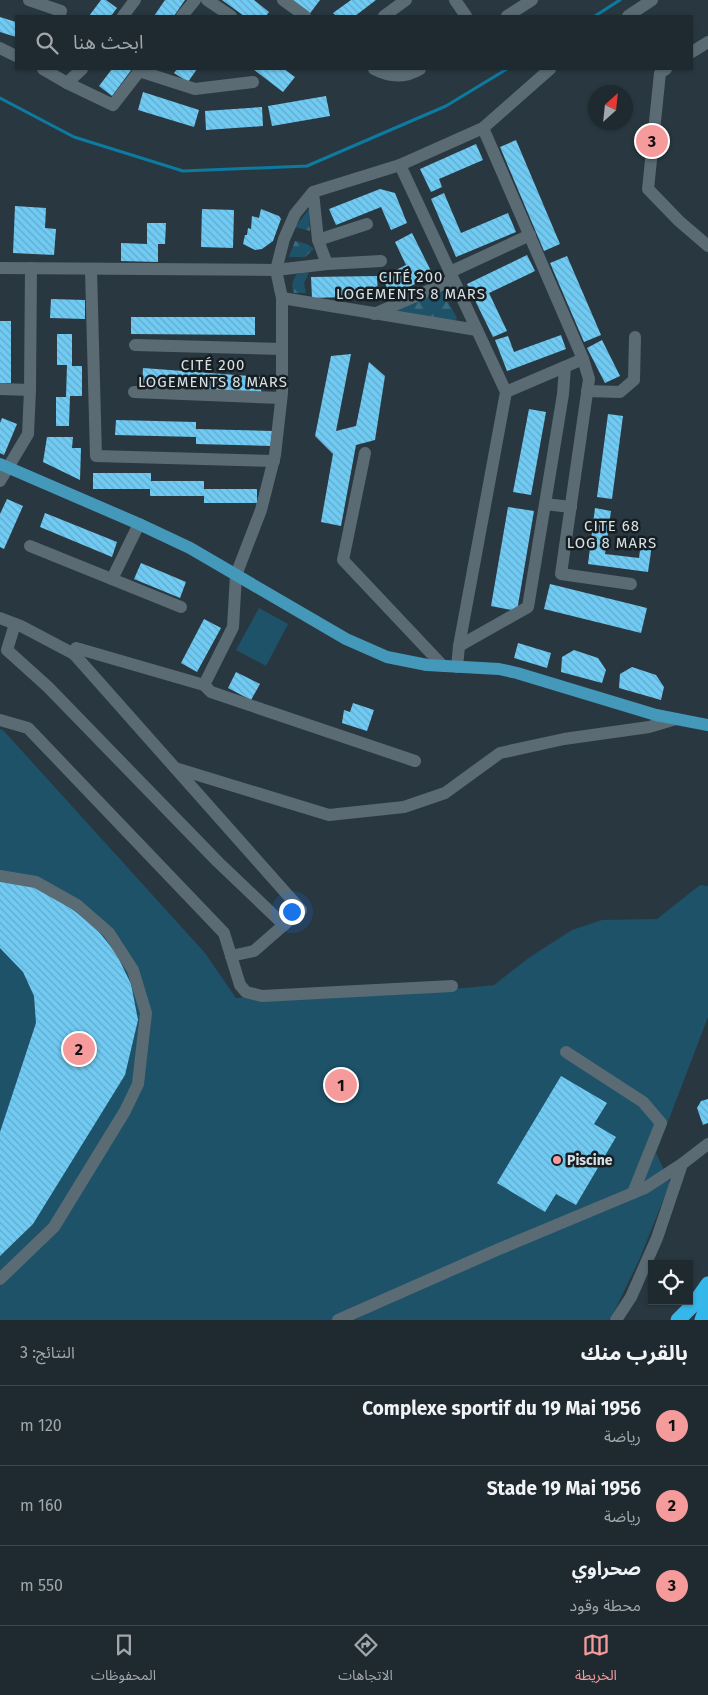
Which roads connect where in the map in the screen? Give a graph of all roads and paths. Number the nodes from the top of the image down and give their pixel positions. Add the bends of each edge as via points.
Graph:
1 (30, 0) edge
2 (135, 0) edge
3 (195, 0) edge
4 (207, 0) edge
5 (284, 0) edge
6 (406, 0) edge
7 (456, 0) edge
8 (532, 0) edge
9 (652, 0) edge
10 (59, 15) edge
11 (124, 15) edge
12 (183, 15) edge
13 (230, 15) edge
14 (304, 15) edge
15 (385, 15) edge
16 (465, 15) edge
17 (509, 15) edge
18 (630, 15) edge
19 (708, 42) edge
20 (0, 48) edge
21 (693, 51) edge
22 (15, 56) edge
23 (44, 70) edge
24 (81, 70) edge
25 (140, 70) edge
26 (376, 70) edge
27 (417, 70) edge
28 (549, 70) edge
29 (664, 70) edge
30 (253, 82) dead end
31 (68, 84) junction
32 (483, 128) junction
33 (400, 164) junction
34 (313, 192) junction
35 (367, 224) dead end
36 (530, 235) junction
37 (318, 240) junction
38 (708, 246) edge
39 (381, 262) dead end
40 (327, 264) junction
41 (0, 268) edge
42 (31, 268) junction
43 (91, 270) junction
44 (276, 270) junction
45 (452, 276) junction
46 (282, 298) junction
47 (374, 314) junction
48 (477, 330) junction
49 (635, 337) dead end
50 (135, 345) dead end
51 (282, 349) junction
52 (583, 359) junction
53 (565, 367) junction
54 (0, 389) edge
55 (30, 390) junction
56 (587, 391) junction
57 (134, 392) dead end
58 (506, 392) junction
59 (281, 398) junction
60 (365, 454) dead end
61 (274, 461) junction
62 (4, 466) edge
63 (0, 481) edge
64 (545, 504) junction
65 (571, 507) junction
66 (139, 524) junction
67 (30, 546) dead end
68 (236, 575) junction
69 (112, 579) junction
70 (631, 584) dead end
71 (180, 607) dead end
72 (0, 618) edge
73 (15, 624) junction
74 (459, 646) junction
75 (74, 654) junction
76 (443, 666) junction
77 (456, 668) junction
78 (204, 685) junction
79 (676, 719) junction
80 (0, 720) edge
81 (708, 725) edge
82 (415, 761) dead end
83 (175, 768) junction
84 (0, 876) edge
85 (284, 925) junction
86 (231, 956) junction
87 (452, 986) dead end
88 (566, 1052) dead end
89 (708, 1144) edge
90 (682, 1164) junction
91 (633, 1193) junction
92 (0, 1279) edge
93 (708, 1284) edge
94 (708, 1303) edge
95 (338, 1320) edge
96 (616, 1320) edge
97 (678, 1320) edge
98 (702, 1320) edge

1 - 10 street via 61,11
2 - 11 street
3 - 12 street
4 - 13 street
5 - 14 street
6 - 15 street
7 - 16 street
8 - 17 street
9 - 18 street
19 - 21 street
20 - 22 street
23 - 31 street
24 - 31 street
25 - 30 street via 195,89
25 - 31 street via 113,105
26 - 27 street via 394,76
28 - 32 street
29 - 38 street via 660,73 648,190
32 - 33 street
32 - 36 street
33 - 34 street
33 - 45 street
34 - 37 street
34 - 44 street via 295,214
35 - 37 street
36 - 45 street
36 - 52 street
37 - 40 street
39 - 40 street
40 - 44 street
41 - 42 street
42 - 43 street
42 - 55 street
43 - 44 street
43 - 61 street via 96,456
44 - 46 street
45 - 47 street
45 - 48 street
46 - 47 street
46 - 51 street
47 - 48 street
48 - 58 street
49 - 56 street via 634,380 620,392
50 - 51 street
51 - 59 street
52 - 53 street
52 - 56 street via 589,379
53 - 58 street
53 - 64 street
54 - 55 street
55 - 62 street via 28,434
56 - 65 street
57 - 59 street
58 - 74 street
59 - 61 street
60 - 76 street via 343,560
61 - 68 street via 262,510
62 - 63 street
62 - 66 main road
64 - 65 street
64 - 74 street via 528,607
65 - 70 street via 561,574
66 - 68 main road
66 - 69 street
67 - 69 street
68 - 76 main road via 368,649 387,657
68 - 78 street via 233,627
69 - 71 street
72 - 73 street
73 - 75 street
73 - 85 street via 7,650 48,687 218,862
74 - 77 street
75 - 78 street via 76,648
75 - 83 street
76 - 77 main road
77 - 79 main road via 499,669 517,673
78 - 82 street via 212,692
79 - 81 main road
79 - 83 street via 649,727 564,739 500,753 444,793 404,807 329,815
80 - 86 street via 28,728 224,933
83 - 85 street via 301,910
84 - 92 street via 36,882 77,905 109,933 133,970 146,1013 138,1084 126,1112 54,1227
85 - 86 street via 254,951
86 - 87 street via 240,985 246,992 262,996
88 - 91 street via 643,1102 661,1123
89 - 90 street
90 - 91 street
90 - 96 street via 657,1238 631,1298
91 - 95 street
93 - 97 highway
94 - 98 highway

